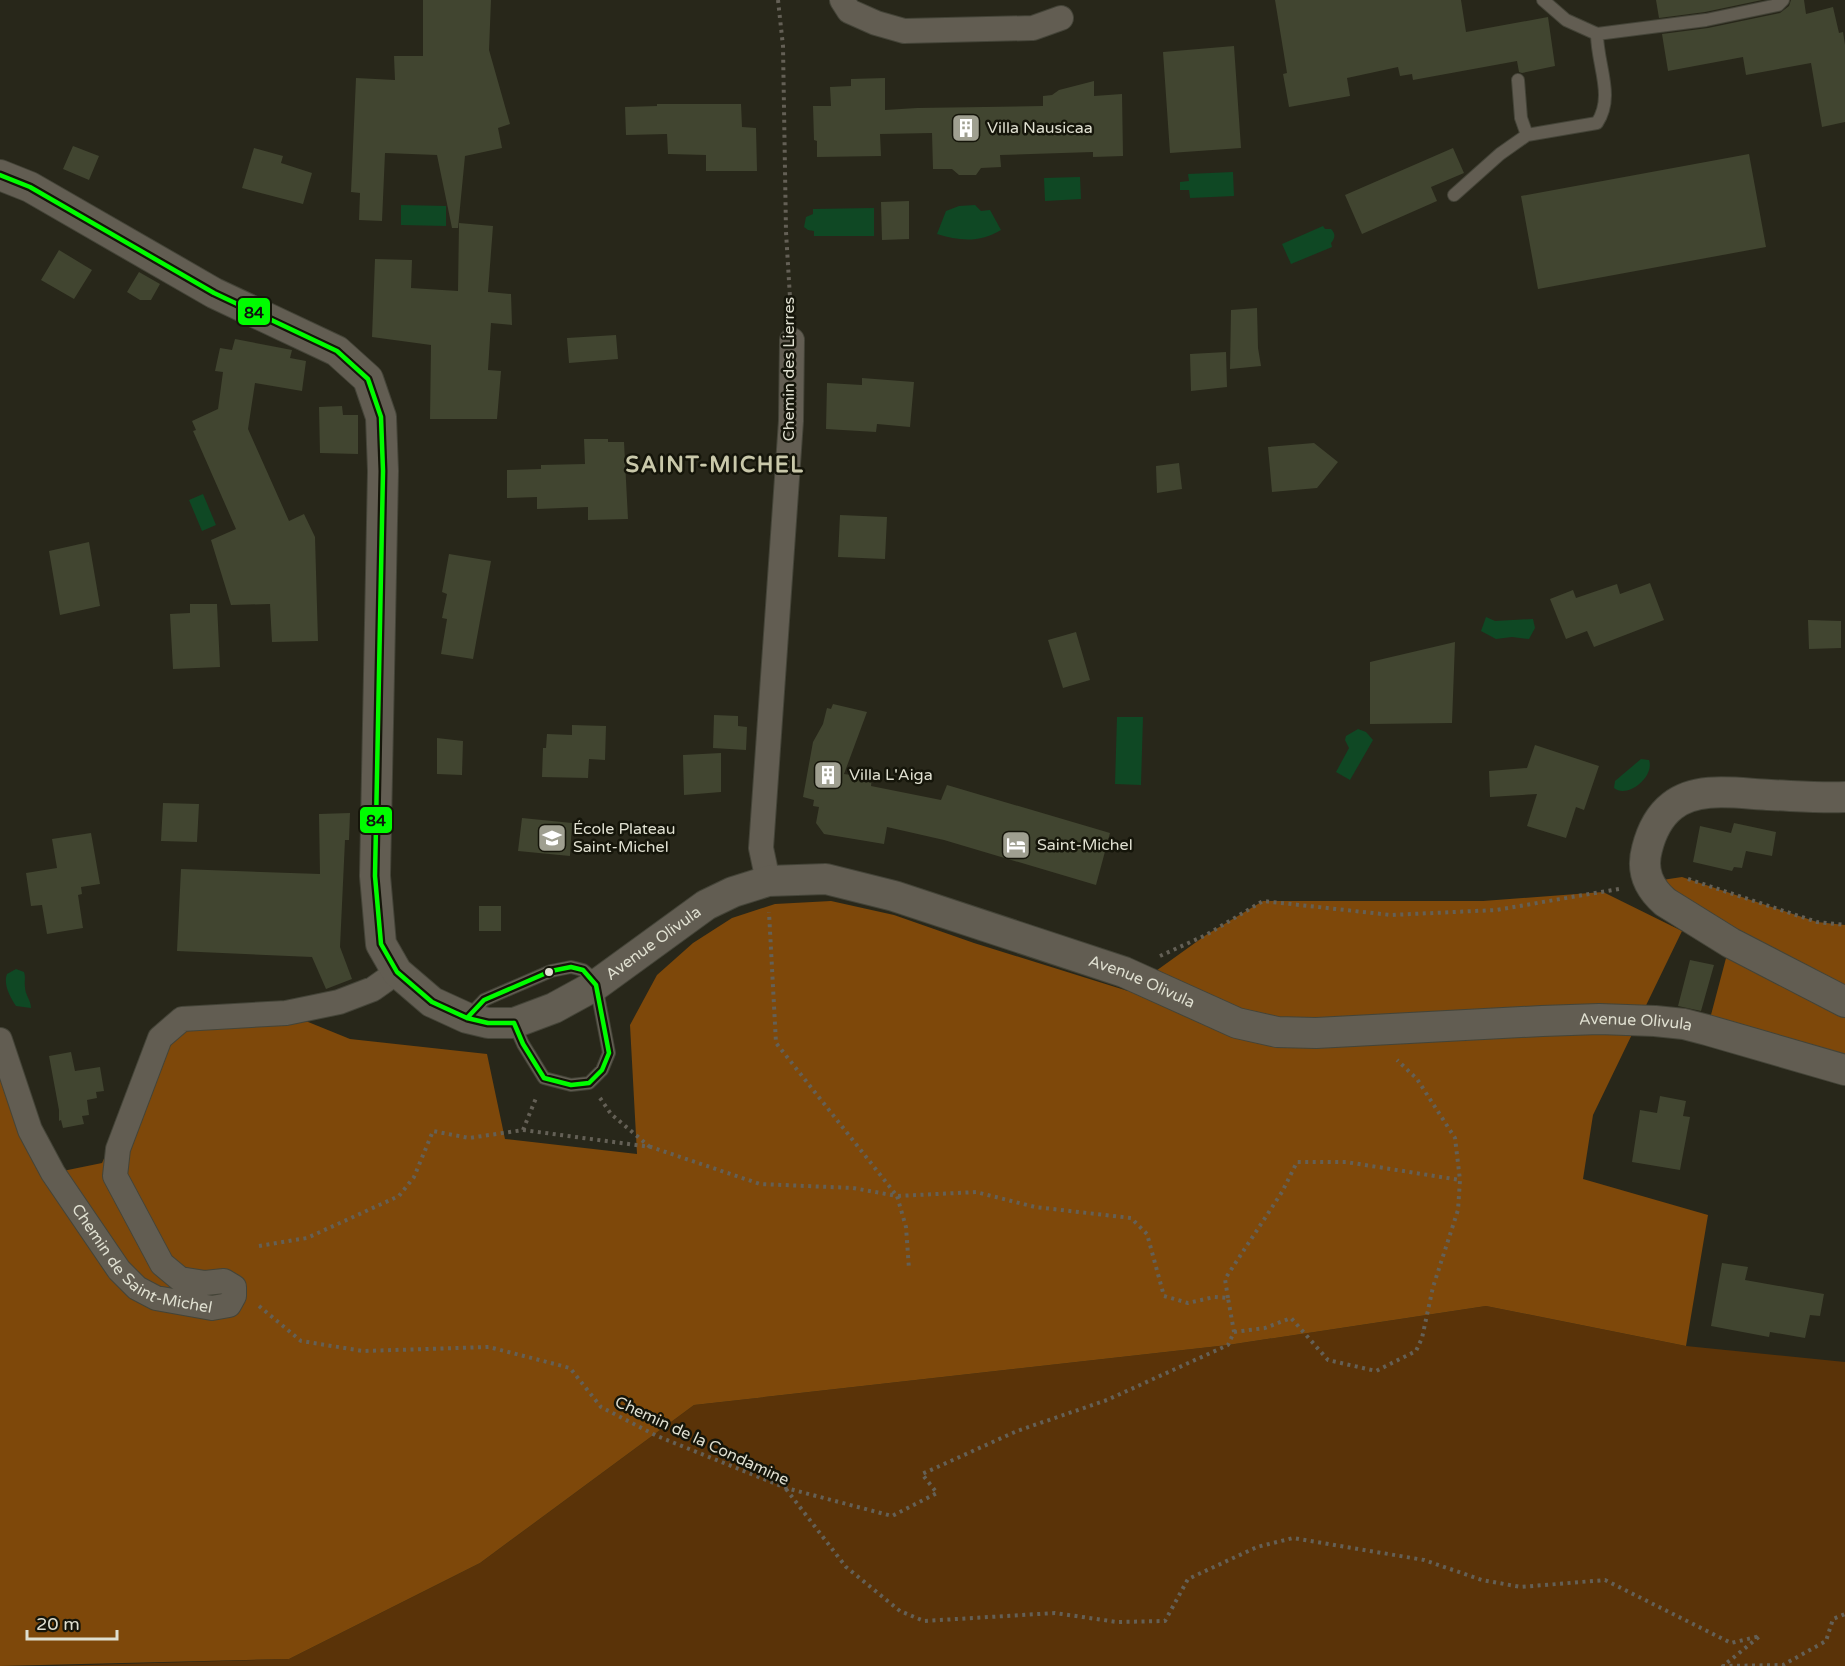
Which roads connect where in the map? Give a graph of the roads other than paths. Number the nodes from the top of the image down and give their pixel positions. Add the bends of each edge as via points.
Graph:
1 (842, 0) edge
2 (1543, 0) edge
3 (1783, 0) edge
4 (1061, 18) dead end
5 (1598, 34) junction
6 (1518, 80) dead end
7 (1527, 135) junction
8 (0, 175) edge
9 (1454, 195) dead end
10 (792, 340) road end
11 (1845, 797) edge
12 (768, 881) junction
13 (397, 972) junction
14 (596, 985) junction
15 (1845, 1002) edge
16 (468, 1018) junction
17 (514, 1023) junction
18 (0, 1040) edge
19 (1845, 1070) edge

1 - 4 street via 849,10 904,31 1033,28
2 - 5 lane via 1566,20
3 - 5 lane via 1778,5 1706,20
5 - 7 lane via 1606,99 1597,123
6 - 7 lane via 1521,118
7 - 9 lane
8 - 13 street, Avenue Olivula via 30,187 214,293 337,351 368,379 381,417 383,471 375,876 381,944
10 - 12 street, Chemin des Lierres via 791,422 761,848
11 - 15 street via 1719,793 1690,797 1672,806 1657,823 1645,855 1644,870 1665,902 1731,943
12 - 14 street, Avenue Olivula via 706,905
12 - 19 street, Avenue Olivula via 826,879 848,883 1124,972 1238,1023 1277,1032 1587,1019 1655,1021 1684,1024
13 - 16 street, Avenue Olivula via 432,1002
13 - 18 street, Chemin de Saint-Michel via 372,989 339,1002 286,1013 182,1019 160,1038 118,1149 116,1176 162,1264 180,1279 224,1281 234,1287 229,1305 212,1308 156,1298 137,1288 119,1270 52,1173 30,1130
14 - 16 lane via 583,970 571,967 551,971 484,1000
14 - 17 street, Avenue Olivula via 554,1008
14 - 17 lane via 609,1053 602,1070 589,1083 571,1085 544,1078
16 - 17 street, Avenue Olivula

